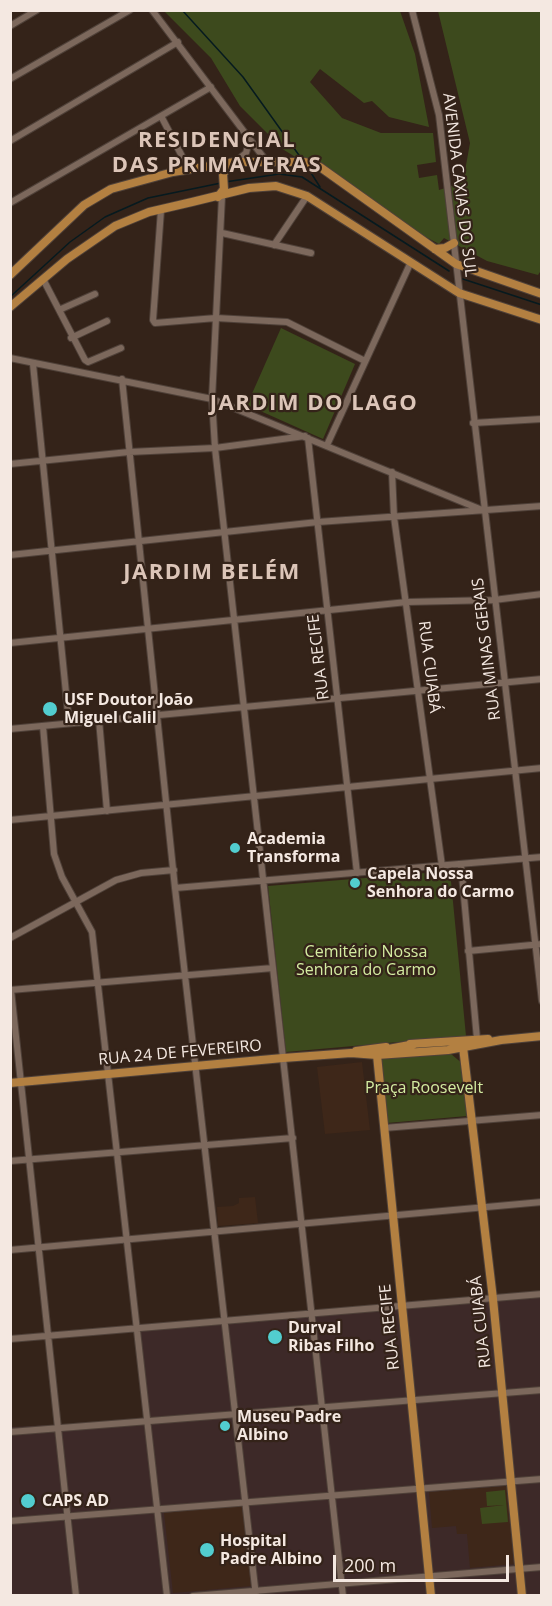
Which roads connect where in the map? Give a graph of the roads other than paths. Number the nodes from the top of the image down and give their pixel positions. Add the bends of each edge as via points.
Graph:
1 (37, 10) edge
2 (130, 10) edge
3 (152, 10) edge
4 (412, 10) edge
5 (10, 26) edge
6 (178, 42) junction
7 (10, 79) edge
8 (211, 87) junction
9 (161, 116) junction
10 (10, 141) edge
11 (249, 141) junction
12 (183, 158) junction
13 (267, 162) junction
14 (232, 163) junction
15 (215, 165) junction
16 (193, 169) junction
17 (179, 171) junction
18 (223, 174) junction
19 (223, 193) junction
20 (307, 196) junction
21 (10, 202) edge
22 (161, 210) junction
23 (222, 233) junction
24 (454, 243) junction
25 (274, 245) junction
26 (435, 249) junction
27 (311, 253) dead end
28 (410, 264) junction
29 (456, 264) junction
30 (10, 275) edge
31 (43, 279) junction
32 (459, 293) junction
33 (95, 294) dead end
34 (542, 294) edge
35 (10, 307) edge
36 (59, 310) junction
37 (216, 318) junction
38 (542, 320) edge
39 (107, 321) dead end
40 (71, 338) junction
41 (121, 348) dead end
42 (10, 358) edge
43 (365, 361) junction
44 (33, 364) junction
45 (122, 378) junction
46 (212, 399) junction
47 (542, 419) edge
48 (473, 423) junction
49 (306, 437) junction
50 (327, 445) junction
51 (215, 448) junction
52 (129, 452) junction
53 (42, 461) junction
54 (10, 464) edge
55 (392, 472) junction
56 (542, 506) edge
57 (483, 511) junction
58 (394, 517) junction
59 (318, 522) junction
60 (225, 531) junction
61 (138, 543) junction
62 (52, 551) junction
63 (10, 555) edge
64 (542, 594) edge
65 (494, 600) junction
66 (407, 602) junction
67 (327, 612) junction
68 (236, 621) junction
69 (148, 630) junction
70 (61, 639) junction
71 (10, 643) edge
72 (542, 679) edge
73 (505, 683) junction
74 (418, 690) junction
75 (337, 699) junction
76 (246, 707) junction
77 (158, 716) junction
78 (99, 720) junction
79 (69, 723) junction
80 (43, 726) junction
81 (10, 729) edge
82 (542, 768) edge
83 (514, 770) junction
84 (429, 778) junction
85 (346, 789) junction
86 (256, 794) junction
87 (167, 806) junction
88 (107, 811) junction
89 (51, 816) junction
90 (10, 820) edge
91 (542, 857) edge
92 (525, 859) junction
93 (461, 864) junction
94 (442, 866) junction
95 (174, 870) junction
96 (357, 873) junction
97 (265, 881) junction
98 (175, 888) junction
99 (76, 902) junction
100 (10, 938) edge
101 (538, 944) edge
102 (468, 951) junction
103 (273, 968) junction
104 (186, 976) junction
105 (99, 983) junction
106 (11, 990) edge
107 (542, 1001) edge
108 (542, 1036) edge
109 (477, 1039) junction
110 (501, 1040) junction
111 (437, 1042) junction
112 (415, 1044) junction
113 (466, 1046) junction
114 (448, 1050) junction
115 (351, 1053) junction
116 (377, 1055) junction
117 (283, 1058) junction
118 (465, 1060) junction
119 (195, 1066) junction
120 (108, 1073) junction
121 (21, 1082) junction
122 (10, 1083) edge
123 (542, 1115) edge
124 (472, 1121) junction
125 (384, 1128) junction
126 (293, 1138) junction
127 (205, 1146) junction
128 (117, 1153) junction
129 (28, 1159) junction
130 (10, 1161) edge
131 (542, 1202) edge
132 (481, 1207) junction
133 (391, 1215) junction
134 (303, 1222) junction
135 (215, 1230) junction
136 (126, 1239) junction
137 (37, 1247) junction
138 (10, 1250) edge
139 (542, 1294) edge
140 (493, 1299) junction
141 (401, 1305) junction
142 (312, 1312) junction
143 (224, 1322) junction
144 (135, 1327) junction
145 (48, 1336) junction
146 (10, 1339) edge
147 (542, 1390) edge
148 (502, 1393) junction
149 (411, 1400) junction
150 (324, 1407) junction
151 (234, 1414) junction
152 (146, 1422) junction
153 (56, 1429) junction
154 (10, 1432) edge
155 (542, 1479) edge
156 (512, 1481) junction
157 (421, 1488) junction
158 (334, 1495) junction
159 (245, 1502) junction
160 (156, 1509) junction
161 (66, 1515) junction
162 (10, 1521) edge
163 (542, 1567) edge
164 (519, 1569) junction
165 (429, 1577) junction
166 (342, 1584) junction
167 (255, 1593) edge
168 (76, 1596) edge
169 (167, 1596) edge
170 (193, 1596) edge
171 (343, 1596) edge
172 (431, 1596) edge
173 (522, 1596) edge

1 - 5 street
2 - 7 street
3 - 6 street
4 - 24 street, AVENIDA CAXIAS DO SUL via 439,115
6 - 8 street
6 - 10 street
8 - 9 street
8 - 11 street
9 - 12 street
9 - 21 street
11 - 13 street
11 - 14 street via 246,153
12 - 16 street
12 - 17 street
13 - 14 main road
13 - 26 main road via 316,164
14 - 15 main road
14 - 18 main road
15 - 16 main road
15 - 18 main road
16 - 17 main road
17 - 30 main road via 100,193
18 - 19 main road
19 - 20 main road via 276,186
19 - 22 main road
19 - 23 street
20 - 25 street
20 - 28 main road
22 - 31 main road via 107,230
22 - 37 street via 153,320 155,323
23 - 25 street
23 - 37 street
24 - 26 main road
24 - 29 street, AVENIDA CAXIAS DO SUL
25 - 27 street
26 - 29 main road
28 - 32 main road
28 - 43 street
29 - 32 street, AVENIDA CAXIAS DO SUL
29 - 34 main road
31 - 35 main road
31 - 36 street
32 - 38 main road
32 - 48 street, RUA MINAS GERAIS
33 - 36 street
36 - 40 street
37 - 43 street via 287,322
37 - 46 street
39 - 40 street
40 - 41 street via 88,362
42 - 44 street
43 - 50 street
44 - 45 street
44 - 53 street
45 - 46 street
45 - 52 street
46 - 49 street
46 - 51 street
47 - 48 street
48 - 57 street, RUA MINAS GERAIS
49 - 50 street
49 - 51 street
49 - 59 street, RUA RECIFE
50 - 55 street
51 - 52 street
51 - 60 street
52 - 53 street
52 - 61 street
53 - 54 street
53 - 62 street
55 - 57 street
55 - 58 street, RUA CUIABÁ
56 - 57 street
57 - 58 street
57 - 65 street, RUA MINAS GERAIS
58 - 59 street
58 - 66 street, RUA CUIABÁ
59 - 60 street
59 - 67 street, RUA RECIFE
60 - 61 street
60 - 68 street
61 - 62 street
61 - 69 street
62 - 63 street
62 - 70 street
64 - 65 street
65 - 66 street
65 - 73 street, RUA MINAS GERAIS
66 - 67 street
66 - 74 street, RUA CUIABÁ
67 - 68 street
67 - 75 street, RUA RECIFE
68 - 69 street
68 - 76 street
69 - 70 street
69 - 77 street
70 - 71 street
70 - 79 street
72 - 73 street
73 - 74 street
73 - 83 street, RUA MINAS GERAIS
74 - 75 street
74 - 84 street, RUA CUIABÁ
75 - 76 street
75 - 85 street, RUA RECIFE
76 - 77 street
76 - 86 street
77 - 78 street
77 - 87 street
78 - 79 street
78 - 88 street
79 - 80 street
80 - 81 street
80 - 89 street
82 - 83 street
83 - 84 street
83 - 92 street, RUA MINAS GERAIS
84 - 85 street
84 - 94 street, RUA CUIABÁ
85 - 86 street
85 - 96 street, RUA RECIFE
86 - 87 street
86 - 97 street
87 - 88 street
87 - 95 street
88 - 89 street
89 - 90 street
89 - 99 street via 54,854
91 - 92 street
92 - 93 street
92 - 101 street, RUA MINAS GERAIS
93 - 94 street
93 - 102 street
94 - 96 street
95 - 98 street
95 - 99 street via 116,880
96 - 97 street
97 - 98 street
97 - 103 street
98 - 104 street
99 - 100 street
99 - 105 street via 92,932
101 - 102 street
101 - 107 street, RUA MINAS GERAIS
102 - 109 street
103 - 104 street
103 - 117 street
104 - 105 street
104 - 119 street
105 - 106 street
105 - 120 street
106 - 121 street
108 - 110 main road, RUA 24 DE FEVEREIRO
109 - 110 main road, RUA 24 DE FEVEREIRO
109 - 111 main road, RUA 24 DE FEVEREIRO
109 - 113 main road
110 - 113 main road, RUA 24 DE FEVEREIRO
111 - 112 main road, RUA 24 DE FEVEREIRO
111 - 114 main road
112 - 115 main road, RUA 24 DE FEVEREIRO
112 - 116 main road via 383,1050
113 - 114 main road, RUA 24 DE FEVEREIRO
113 - 118 main road, RUA CUIABÁ
114 - 116 main road, RUA 24 DE FEVEREIRO
114 - 118 main road
115 - 116 main road, RUA 24 DE FEVEREIRO
115 - 117 main road, RUA 24 DE FEVEREIRO
116 - 125 main road, RUA RECIFE
117 - 119 main road, RUA 24 DE FEVEREIRO
117 - 126 street
118 - 124 main road, RUA CUIABÁ
119 - 120 main road, RUA 24 DE FEVEREIRO
119 - 127 street
120 - 121 main road, RUA 24 DE FEVEREIRO
120 - 128 street
121 - 122 main road, RUA 24 DE FEVEREIRO
121 - 129 street
123 - 124 street
124 - 125 street
124 - 132 main road, RUA CUIABÁ
125 - 133 main road, RUA RECIFE
126 - 127 street
126 - 134 street
127 - 128 street
127 - 135 street
128 - 129 street
128 - 136 street
129 - 130 street
129 - 137 street
131 - 132 street
132 - 133 street
132 - 140 main road, RUA CUIABÁ
133 - 134 street
133 - 141 main road, RUA RECIFE
134 - 135 street
134 - 142 street
135 - 136 street
135 - 143 street
136 - 137 street
136 - 144 street
137 - 138 street
137 - 145 street
139 - 140 street
140 - 141 street
140 - 148 main road, RUA CUIABÁ
141 - 142 street
141 - 149 main road, RUA RECIFE
142 - 143 street
142 - 150 street
143 - 144 street
143 - 151 street
144 - 145 street
144 - 152 street
145 - 146 street
145 - 153 street
147 - 148 street
148 - 149 street
148 - 156 main road, RUA CUIABÁ
149 - 150 street
149 - 157 main road, RUA RECIFE
150 - 151 street
150 - 158 street
151 - 152 street
151 - 159 street
152 - 153 street
152 - 160 street
153 - 154 street
153 - 161 street
155 - 156 street
156 - 157 street
156 - 164 main road, RUA CUIABÁ
157 - 158 street
157 - 165 main road, RUA RECIFE
158 - 159 street
158 - 166 street
159 - 160 street
159 - 167 street
160 - 161 street
160 - 169 street
161 - 162 street
161 - 168 street
163 - 164 street
164 - 165 street
164 - 173 main road, RUA CUIABÁ
165 - 166 street
165 - 172 main road, RUA RECIFE
166 - 167 street
166 - 171 street
167 - 170 street

